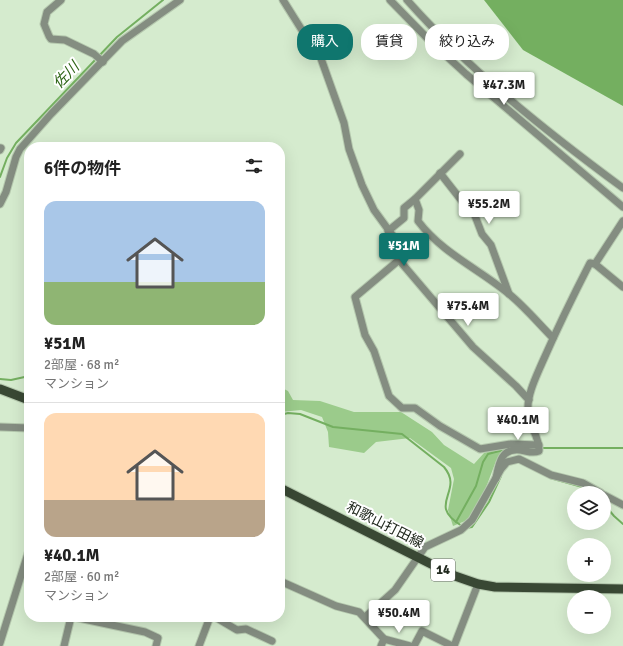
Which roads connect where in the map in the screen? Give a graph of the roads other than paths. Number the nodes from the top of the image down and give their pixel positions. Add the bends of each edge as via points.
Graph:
1 (61, 0) edge
2 (180, 0) edge
3 (283, 0) edge
4 (390, 0) edge
5 (408, 0) edge
6 (102, 61) junction
7 (27, 142) edge
8 (24, 145) edge
9 (460, 154) dead end
10 (440, 173) junction
11 (623, 188) edge
12 (414, 199) junction
13 (0, 204) edge
14 (623, 207) edge
15 (623, 221) edge
16 (388, 231) junction
17 (399, 260) junction
18 (595, 264) junction
19 (623, 287) edge
20 (509, 294) junction
21 (553, 338) junction
22 (0, 389) edge
23 (24, 398) edge
24 (529, 400) junction
25 (0, 427) edge
26 (24, 428) edge
27 (539, 445) junction
28 (496, 478) junction
29 (588, 486) edge
30 (285, 490) edge
31 (611, 499) edge
32 (623, 505) edge
33 (417, 556) junction
34 (24, 566) edge
35 (285, 583) edge
36 (478, 584) junction
37 (623, 589) edge
38 (365, 617) junction
39 (70, 622) edge
40 (98, 622) edge
41 (208, 622) edge
42 (224, 622) edge
43 (384, 639) junction
44 (272, 641) dead end
45 (0, 642) edge
46 (65, 646) edge
47 (156, 646) edge
48 (200, 646) edge
49 (381, 646) edge
50 (410, 646) edge
51 (414, 646) edge
52 (453, 646) edge

1 - 6 street via 47,12 44,24 51,39 65,40 94,54
2 - 6 street via 122,41
3 - 16 street via 305,35 314,39 344,123 349,149 362,185
4 - 14 street via 466,74
5 - 11 street via 426,22 468,62 576,153
6 - 7 street
8 - 13 street via 16,157
9 - 10 street
10 - 12 street
10 - 20 street via 465,205 472,208 482,234 491,245
12 - 16 street via 404,208 404,218
12 - 20 street via 418,221 429,236
15 - 18 street
16 - 17 street via 401,247
17 - 24 street via 473,347
17 - 27 street via 355,297 365,335 374,351 389,396 402,408 415,408 480,449 511,444
18 - 19 street
18 - 21 street via 590,263
20 - 21 street
21 - 24 street
22 - 23 main road
24 - 27 street via 529,419
25 - 26 street
27 - 28 street via 539,451 533,453 519,450 504,453 499,460
28 - 29 street via 507,462 519,459 551,475
28 - 33 street via 472,520 461,530 425,547
30 - 33 main road, 和歌山打田線 / 14
31 - 32 street
33 - 36 main road, 和歌山打田線 / 14 via 455,576
33 - 38 street via 394,590
34 - 45 street
35 - 38 street via 336,606 359,612
36 - 37 main road, 和歌山打田線 / 14 via 494,587
36 - 52 street
38 - 43 street
39 - 46 street
40 - 47 street via 146,632 158,638
41 - 48 street
42 - 44 street via 238,630 246,629
43 - 49 street
43 - 50 street
51 - 52 street via 422,631

